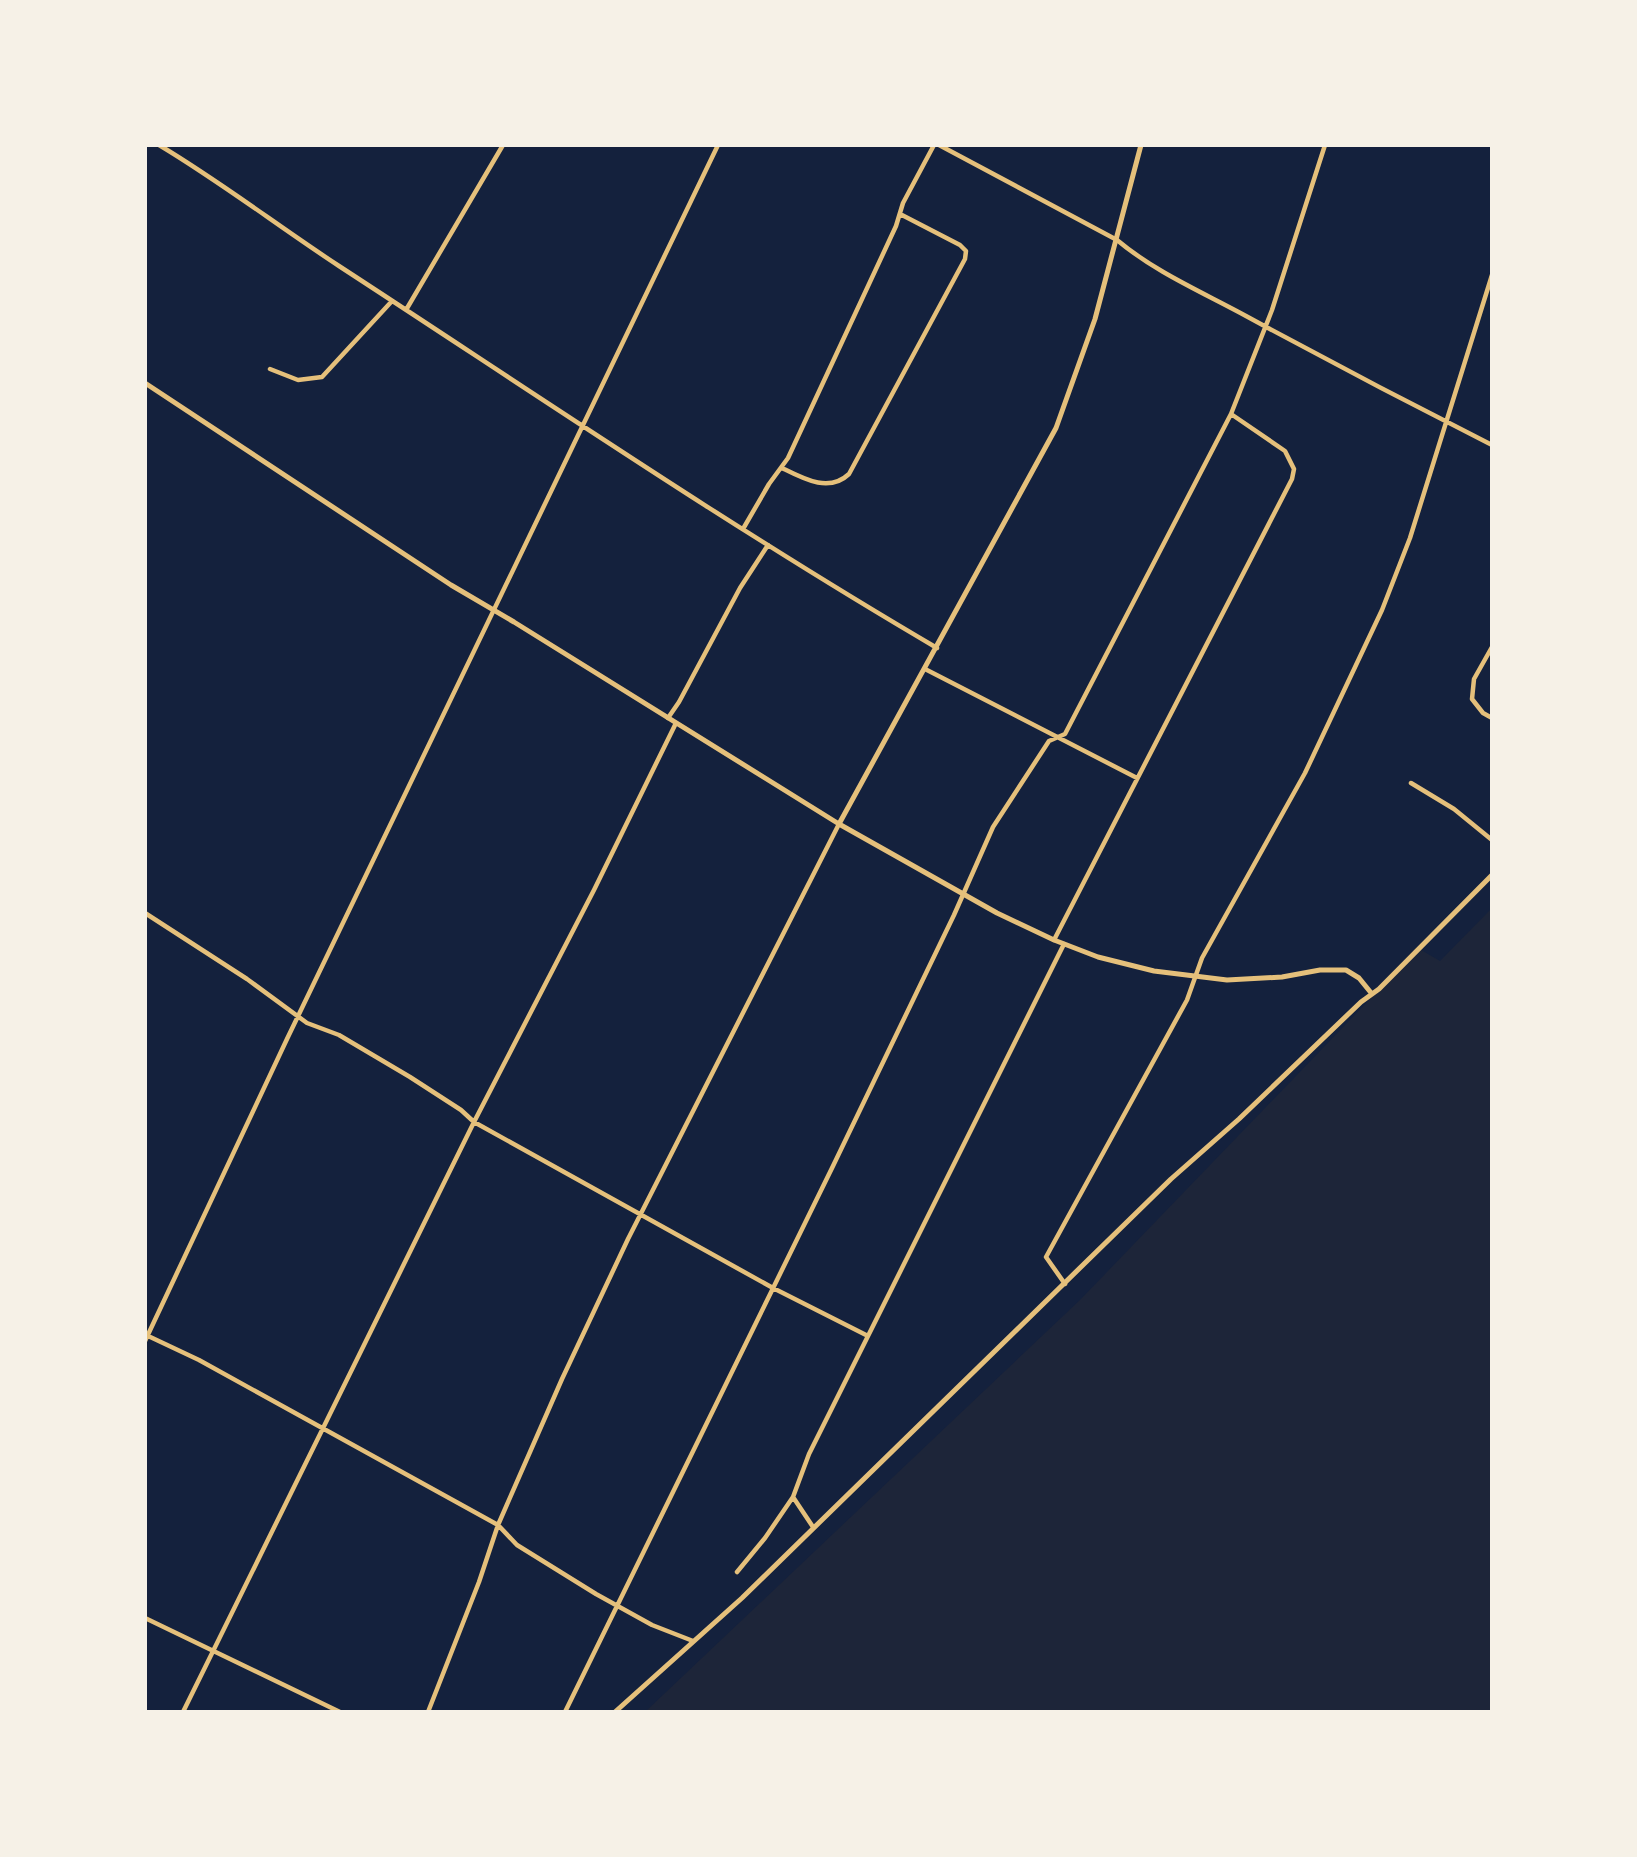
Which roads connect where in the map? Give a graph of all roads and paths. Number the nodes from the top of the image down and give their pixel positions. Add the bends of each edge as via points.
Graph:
1 (159, 145) edge
2 (503, 145) edge
3 (718, 145) edge
4 (936, 145) edge
5 (1141, 145) edge
6 (1325, 145) edge
7 (900, 214) junction
8 (1117, 240) junction
9 (1492, 275) edge
10 (392, 301) junction
11 (406, 310) junction
12 (1265, 328) junction
13 (270, 369) dead end
14 (145, 383) edge
15 (1231, 414) junction
16 (1447, 422) junction
17 (582, 426) junction
18 (1492, 444) edge
19 (782, 468) junction
20 (743, 529) junction
21 (768, 545) junction
22 (494, 611) junction
23 (937, 648) junction
24 (1492, 648) edge
25 (925, 669) junction
26 (668, 718) junction
27 (1492, 718) edge
28 (676, 723) junction
29 (1059, 737) junction
30 (1137, 778) junction
31 (1411, 783) dead end
32 (839, 824) junction
33 (1492, 840) edge
34 (1492, 875) edge
35 (963, 896) junction
36 (145, 913) edge
37 (1054, 940) junction
38 (1064, 944) junction
39 (1195, 977) junction
40 (1372, 994) junction
41 (298, 1015) junction
42 (474, 1122) junction
43 (641, 1214) junction
44 (1065, 1284) junction
45 (774, 1288) junction
46 (868, 1336) junction
47 (146, 1337) edge
48 (323, 1428) junction
49 (793, 1497) junction
50 (498, 1525) junction
51 (813, 1527) junction
52 (737, 1572) dead end
53 (617, 1604) junction
54 (145, 1618) edge
55 (693, 1641) junction
56 (212, 1651) junction
57 (183, 1712) edge
58 (340, 1712) edge
59 (428, 1712) edge
60 (565, 1712) edge
61 (615, 1712) edge

1 - 10 street
2 - 11 street
3 - 17 street
4 - 7 street
4 - 8 street
5 - 8 street
6 - 12 street
7 - 19 street
7 - 19 street via 960,245 965,259 849,474 830,485
8 - 12 street via 1135,255
8 - 23 street via 1079,369 1056,428
9 - 16 street
10 - 11 street
10 - 13 street via 322,377 298,380
11 - 17 street
12 - 15 street
12 - 16 street
14 - 22 street
15 - 29 street via 1072,722
15 - 30 street via 1284,451 1294,469 1292,479
16 - 18 street
16 - 39 street via 1382,610 1305,773
17 - 20 street
17 - 22 street
19 - 20 street
20 - 21 street
21 - 23 street
21 - 26 street
22 - 26 street
22 - 41 street
23 - 25 street
24 - 27 street via 1474,679 1472,699
25 - 29 street
25 - 32 street
26 - 28 street
28 - 32 street
28 - 42 street
29 - 30 street
29 - 35 street via 1049,741 993,827
30 - 37 street
31 - 33 street
32 - 35 street
32 - 43 street
34 - 40 street
35 - 37 street
35 - 45 street
36 - 41 street
37 - 38 street
38 - 39 street via 1098,957
38 - 46 street
39 - 40 street via 1247,980 1346,970
39 - 44 street via 1187,1000 1046,1257
40 - 44 street via 1171,1179
41 - 42 street via 410,1077
41 - 47 street
42 - 43 street
42 - 48 street
43 - 45 street
43 - 50 street
44 - 51 street
45 - 46 street
45 - 53 street
46 - 49 street via 809,1454
47 - 48 street via 190,1355
48 - 50 street
48 - 56 street
49 - 51 street
49 - 52 street
50 - 53 street via 517,1545
50 - 59 street
51 - 55 street
53 - 55 street via 652,1625
53 - 60 street
54 - 56 street
55 - 61 street
56 - 57 street
56 - 58 street

